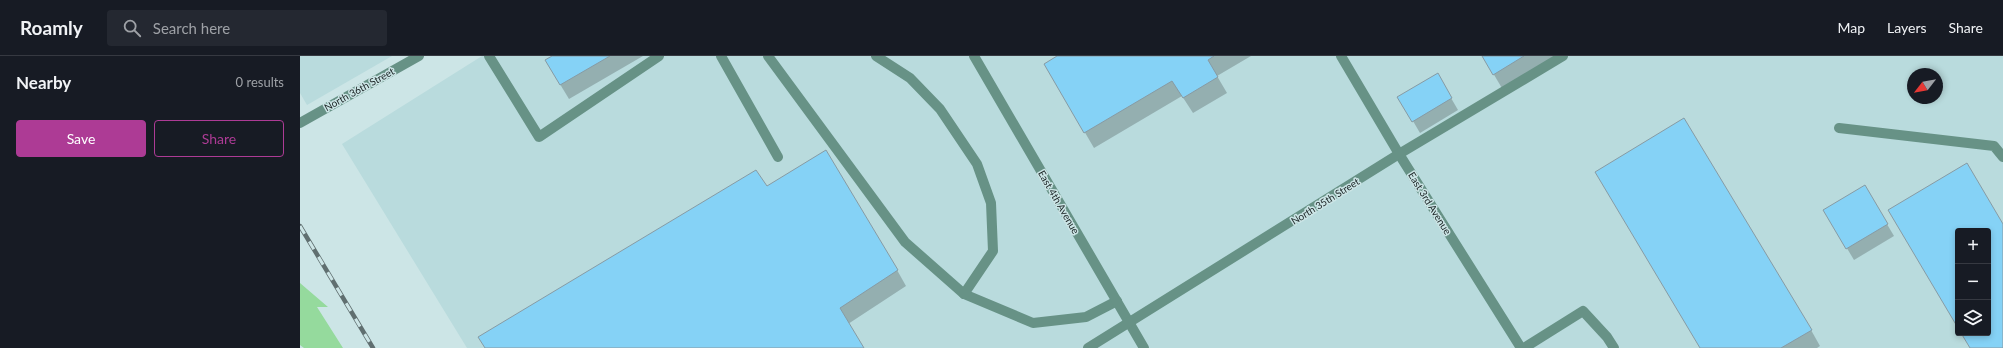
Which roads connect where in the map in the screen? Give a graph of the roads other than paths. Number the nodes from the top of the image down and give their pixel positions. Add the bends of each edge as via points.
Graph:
1 (419, 56) edge
2 (488, 56) edge
3 (659, 56) edge
4 (721, 56) edge
5 (768, 56) edge
6 (876, 56) edge
7 (974, 56) edge
8 (1341, 56) edge
9 (1563, 56) edge
10 (300, 123) edge
11 (1839, 128) dead end
12 (1399, 154) junction
13 (778, 157) dead end
14 (2003, 157) edge
15 (964, 294) junction
16 (1117, 301) junction
17 (1130, 323) junction
18 (1088, 348) edge
19 (1144, 348) edge
20 (1522, 348) edge
21 (1614, 348) edge

1 - 10 street, North 36th Street
2 - 3 street via 539,137
4 - 13 street
5 - 15 street via 905,242
6 - 15 street via 910,78 940,110 977,164 991,203 993,251
7 - 16 street, East 4th Avenue
8 - 12 street, East 3rd Avenue
9 - 12 street, North 35th Street
11 - 14 street via 1994,146
12 - 17 street, North 35th Street
12 - 20 street, East 3rd Avenue
15 - 16 street via 1034,323 1086,317
16 - 17 street, East 4th Avenue
17 - 18 street, North 35th Street
17 - 19 street, East 4th Avenue
20 - 21 street via 1583,311

